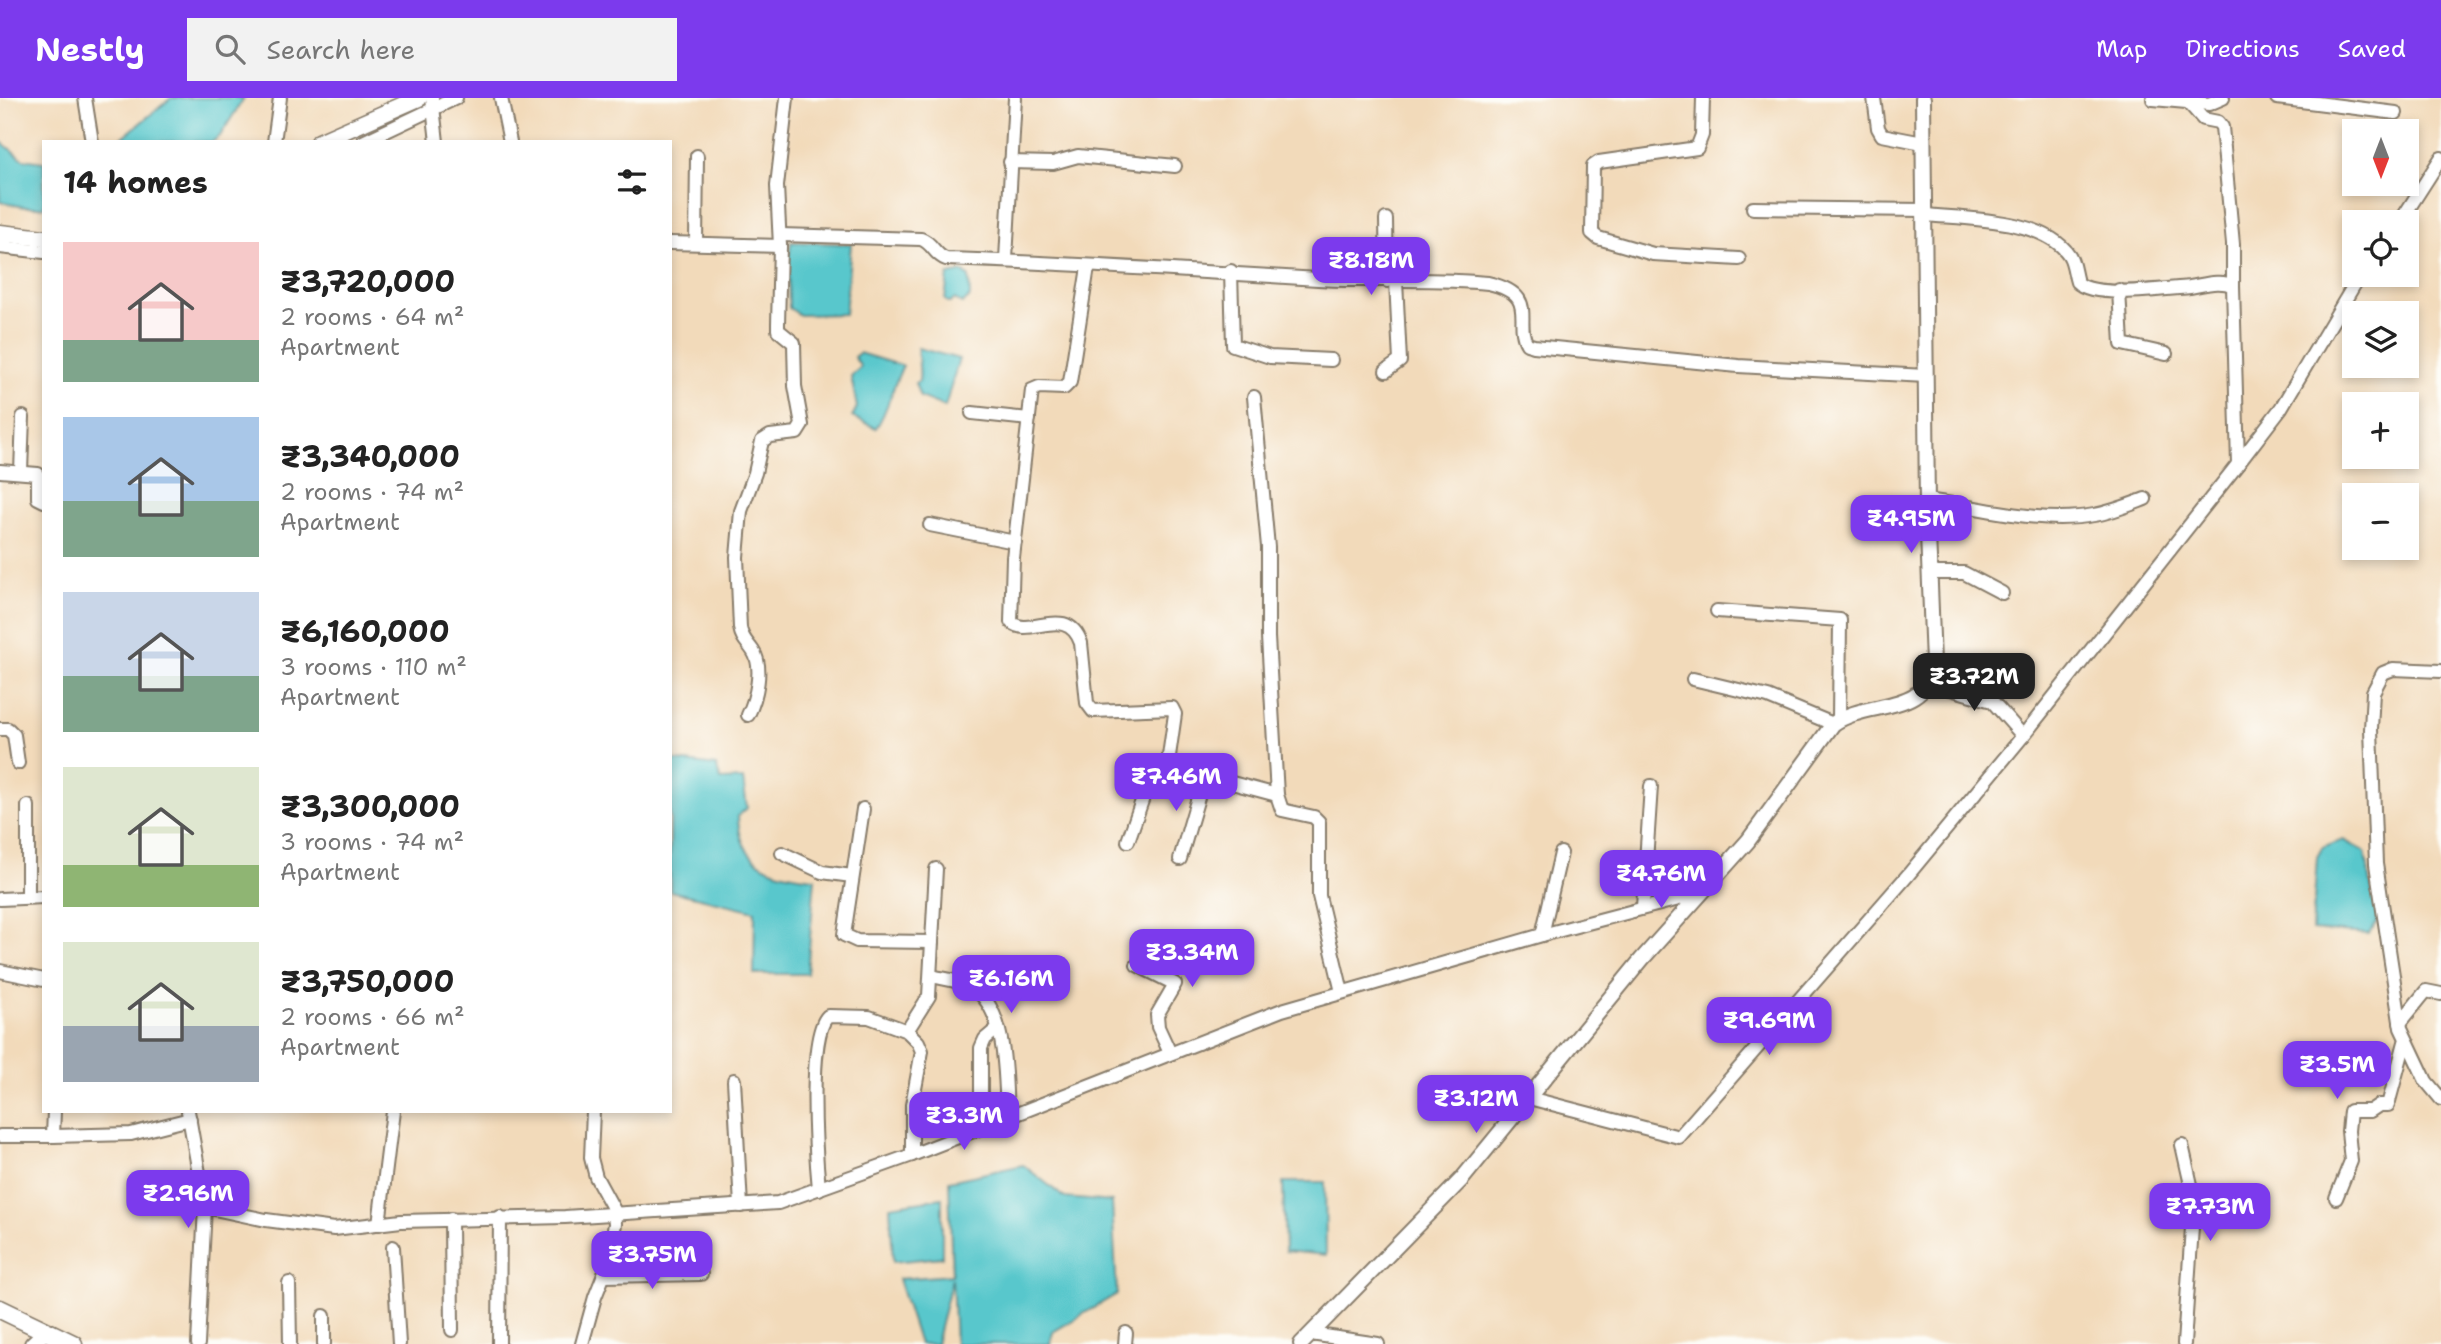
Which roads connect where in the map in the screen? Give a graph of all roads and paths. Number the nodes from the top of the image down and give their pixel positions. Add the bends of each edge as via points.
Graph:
1 (85, 98) edge
2 (280, 98) edge
3 (419, 98) edge
4 (456, 98) edge
5 (501, 98) edge
6 (787, 98) edge
7 (1015, 98) edge
8 (1703, 98) edge
9 (1874, 98) edge
10 (1923, 98) edge
11 (2223, 98) edge
12 (2277, 98) edge
13 (2153, 99) edge
14 (2189, 103) junction
15 (432, 104) edge
16 (2396, 113) dead end
17 (92, 140) edge
18 (274, 140) edge
19 (324, 140) edge
20 (367, 140) edge
21 (437, 140) edge
22 (510, 140) edge
23 (1923, 143) junction
24 (697, 156) dead end
25 (2441, 158) edge
26 (1010, 162) junction
27 (1175, 166) dead end
28 (1753, 208) dead end
29 (2408, 210) edge
30 (1926, 213) junction
31 (1386, 219) dead end
32 (0, 233) edge
33 (42, 238) edge
34 (780, 240) junction
35 (672, 243) edge
36 (696, 243) junction
37 (0, 247) edge
38 (42, 252) edge
39 (1006, 259) junction
40 (1739, 260) dead end
41 (1088, 267) junction
42 (1231, 271) junction
43 (1392, 281) junction
44 (2233, 286) junction
45 (2353, 287) edge
46 (2119, 290) junction
47 (2166, 354) dead end
48 (1331, 360) dead end
49 (1386, 371) dead end
50 (1926, 376) junction
51 (1254, 397) dead end
52 (972, 413) dead end
53 (23, 417) dead end
54 (1029, 419) junction
55 (2238, 464) junction
56 (0, 471) edge
57 (21, 471) junction
58 (2146, 499) dead end
59 (42, 500) edge
60 (1927, 500) junction
61 (930, 525) dead end
62 (1015, 542) junction
63 (1930, 573) junction
64 (2002, 593) dead end
65 (1717, 611) dead end
66 (2441, 671) edge
67 (1693, 680) dead end
68 (1930, 682) junction
69 (748, 715) dead end
70 (1836, 722) junction
71 (0, 729) edge
72 (2023, 736) junction
73 (18, 763) dead end
74 (1172, 767) junction
75 (1204, 777) junction
76 (1651, 786) dead end
77 (1277, 795) junction
78 (28, 806) dead end
79 (863, 809) dead end
80 (1128, 841) dead end
81 (782, 853) dead end
82 (1561, 853) dead end
83 (1180, 859) dead end
84 (936, 869) dead end
85 (852, 876) junction
86 (1698, 894) junction
87 (28, 897) junction
88 (42, 897) edge
89 (0, 899) edge
90 (1643, 907) junction
91 (1542, 934) junction
92 (932, 942) junction
93 (1137, 965) dead end
94 (0, 971) edge
95 (930, 976) junction
96 (42, 980) edge
97 (1342, 992) junction
98 (2441, 993) edge
99 (2400, 1023) junction
100 (998, 1028) junction
101 (907, 1031) junction
102 (2405, 1042) junction
103 (1170, 1053) junction
104 (734, 1080) dead end
105 (1529, 1098) junction
106 (2441, 1099) edge
107 (54, 1113) edge
108 (393, 1113) edge
109 (593, 1113) edge
110 (189, 1115) edge
111 (1007, 1117) junction
112 (981, 1128) junction
113 (0, 1136) edge
114 (52, 1136) junction
115 (2182, 1145) dead end
116 (912, 1155) junction
117 (819, 1189) junction
118 (2336, 1199) dead end
119 (741, 1206) junction
120 (205, 1207) junction
121 (615, 1214) junction
122 (500, 1217) junction
123 (451, 1219) junction
124 (379, 1224) junction
125 (394, 1247) dead end
126 (701, 1274) dead end
127 (603, 1276) junction
128 (289, 1283) dead end
129 (0, 1309) edge
130 (324, 1316) dead end
131 (452, 1330) dead end
132 (46, 1331) junction
133 (1306, 1339) edge
134 (32, 1344) edge
135 (73, 1344) edge
136 (198, 1344) edge
137 (290, 1344) edge
138 (324, 1344) edge
139 (399, 1344) edge
140 (499, 1344) edge
141 (582, 1344) edge
142 (1378, 1344) edge
143 (2184, 1344) edge

1 - 17 street
2 - 18 street
3 - 19 main road
4 - 15 street
5 - 22 street
6 - 34 street via 777,186
7 - 26 street
8 - 40 street via 1697,148 1593,166 1592,233 1653,254
9 - 23 street via 1882,135
10 - 23 street
11 - 14 street via 2214,104
12 - 16 street
13 - 14 street
14 - 44 street via 2203,119 2222,125
15 - 20 street
15 - 21 street
23 - 30 street
24 - 36 street
25 - 29 street
26 - 27 street via 1053,163 1078,156
26 - 39 street
28 - 30 street
30 - 46 street via 2037,231 2068,253 2080,285
30 - 50 street
31 - 43 street
32 - 33 main road
34 - 36 street
34 - 39 street via 907,238 930,243 946,260
34 - 69 street via 778,330 794,343 802,425 797,433 762,441 741,511 737,557 740,628 755,656 758,684
35 - 36 street
37 - 38 street
39 - 41 street
41 - 42 street
41 - 54 street via 1070,383 1064,388 1032,390
42 - 43 street
42 - 48 street via 1233,345 1270,357
43 - 49 street via 1400,358
43 - 50 street via 1479,282 1502,287 1522,303 1522,336 1534,346 1738,366
44 - 46 street
44 - 55 street
45 - 55 street via 2281,408
46 - 47 street via 2122,344
50 - 60 street
51 - 77 street via 1268,547 1269,687
52 - 54 street
53 - 57 street
54 - 62 street
55 - 72 street
56 - 57 street
57 - 59 street via 38,474 38,498
58 - 60 street via 2081,517
60 - 63 street
61 - 62 street
62 - 74 street via 1012,623 1058,622 1077,634 1087,703 1093,711 1172,708
63 - 64 street via 1964,573
63 - 68 street
65 - 70 street via 1840,620
66 - 99 street via 2388,670 2376,684 2371,703 2376,864
67 - 70 street via 1769,697
68 - 70 street via 1918,694
68 - 72 street via 1992,701
70 - 86 street via 1748,841
71 - 73 street via 13,735
72 - 105 street via 1679,1137
74 - 75 street
74 - 80 street via 1154,766
75 - 77 street
75 - 83 street
76 - 90 street
77 - 97 street via 1283,810 1319,822 1319,896
78 - 87 street
79 - 85 street
81 - 85 street via 822,872
82 - 91 street
84 - 92 street
85 - 92 street via 846,938
86 - 90 street
86 - 105 street
87 - 88 street
87 - 89 street
90 - 91 street
91 - 97 street
92 - 95 street
93 - 103 street via 1175,984 1157,1015
94 - 96 street
95 - 100 street via 976,990
95 - 101 street via 926,1004
97 - 103 street
98 - 99 street via 2426,991
99 - 102 street
100 - 111 street
100 - 112 street via 981,1048
101 - 116 street via 922,1051 912,1105
101 - 117 street via 853,1015 824,1020 816,1066
102 - 106 street
102 - 118 street via 2388,1105 2350,1111 2351,1161
103 - 111 street
104 - 119 street
105 - 133 street via 1462,1179
107 - 114 street
108 - 124 street
109 - 121 street via 591,1158
110 - 114 street via 115,1136
110 - 120 street
111 - 112 street
112 - 116 street
113 - 114 street
115 - 143 street via 2194,1198
116 - 117 street
117 - 119 street via 778,1203
119 - 121 street
120 - 124 street via 313,1227
120 - 136 street
121 - 122 street
121 - 127 street
122 - 123 street
122 - 140 street
123 - 124 street
123 - 131 street
125 - 139 street
126 - 127 street
127 - 141 street
128 - 137 street
129 - 132 main road
130 - 138 street
132 - 134 street
132 - 135 main road
133 - 142 street

